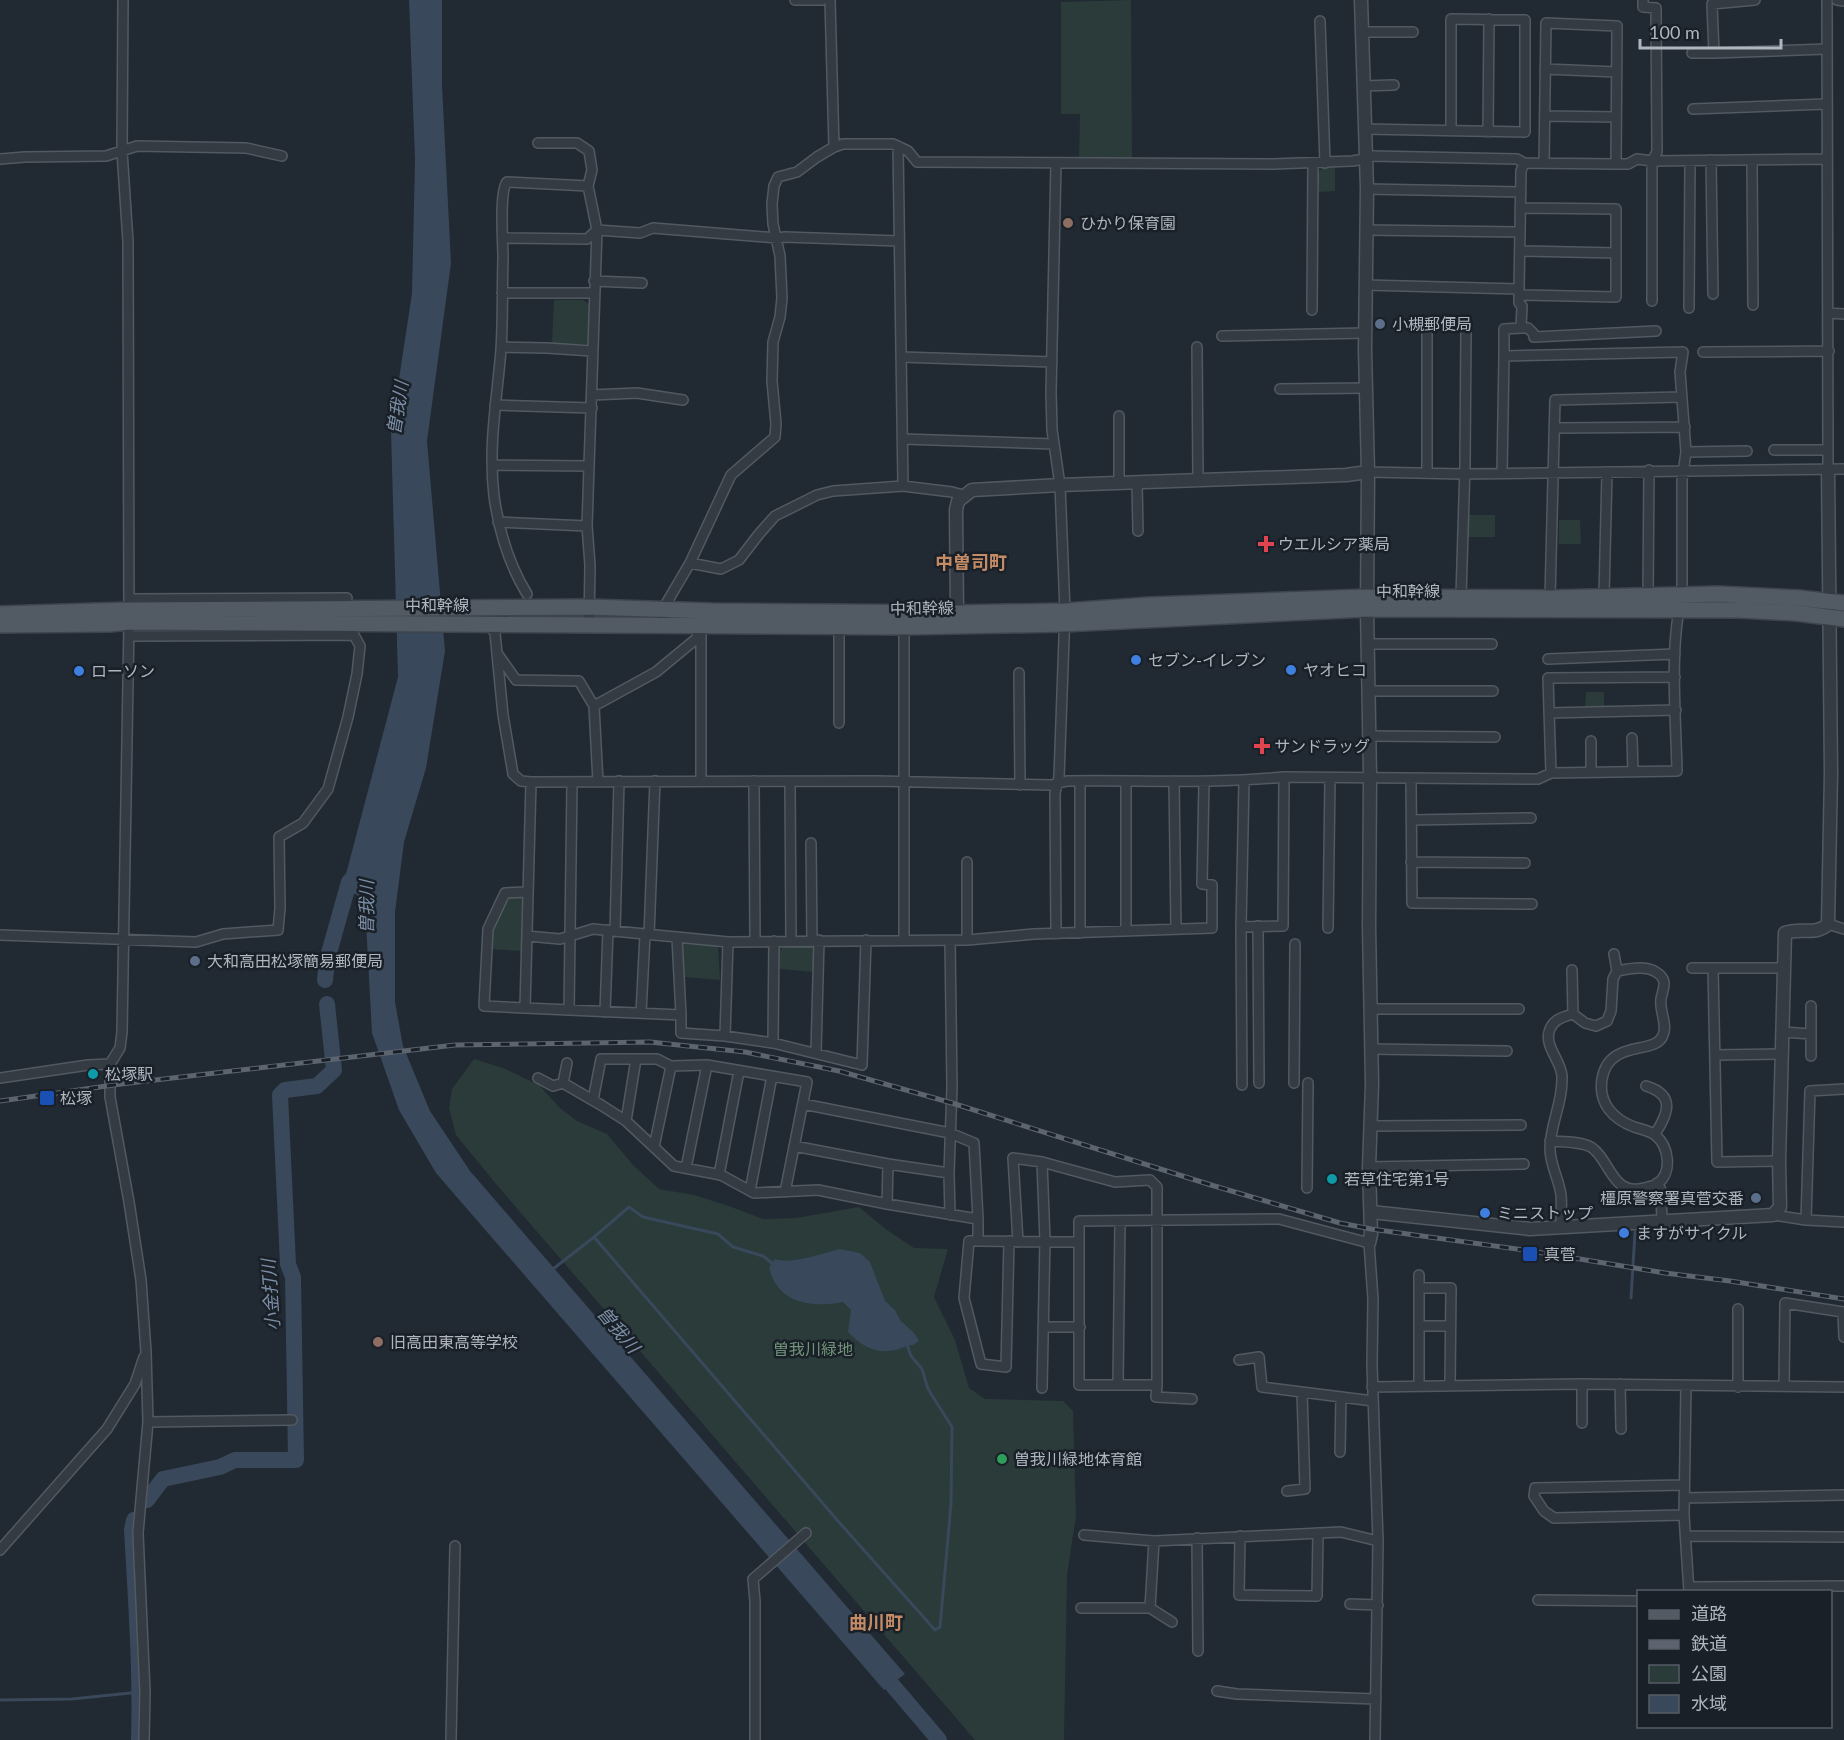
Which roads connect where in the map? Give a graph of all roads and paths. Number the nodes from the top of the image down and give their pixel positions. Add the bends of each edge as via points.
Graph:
1 (123, 0) edge
2 (795, 0) edge
3 (822, 0) edge
4 (830, 0) edge
5 (1361, 0) edge
6 (1643, 0) edge
7 (1755, 0) edge
8 (1827, 0) edge
9 (1837, 0) edge
10 (1844, 1) edge
11 (1489, 19) junction
12 (1320, 21) dead end
13 (1362, 32) junction
14 (1413, 32) dead end
15 (1827, 49) junction
16 (1714, 52) junction
17 (1692, 53) dead end
18 (1545, 69) junction
19 (1617, 72) junction
20 (1394, 85) dead end
21 (1363, 86) junction
22 (1827, 104) junction
23 (1693, 109) dead end
24 (1545, 116) junction
25 (1616, 117) junction
26 (1365, 129) junction
27 (1451, 131) junction
28 (1488, 132) junction
29 (538, 143) dead end
30 (898, 146) junction
31 (834, 147) junction
32 (122, 151) junction
33 (282, 156) dead end
34 (0, 159) edge
35 (1365, 159) junction
36 (1827, 159) junction
37 (1690, 160) junction
38 (1712, 160) junction
39 (1752, 160) junction
40 (1652, 161) junction
41 (1056, 163) junction
42 (1314, 163) junction
43 (1325, 163) junction
44 (1524, 163) junction
45 (1544, 163) junction
46 (1616, 164) junction
47 (588, 186) junction
48 (1367, 189) junction
49 (1521, 192) junction
50 (1520, 208) junction
51 (597, 230) junction
52 (1366, 230) junction
53 (1520, 232) junction
54 (503, 238) junction
55 (777, 238) junction
56 (899, 241) junction
57 (1520, 251) junction
58 (1616, 253) junction
59 (594, 281) junction
60 (642, 283) dead end
61 (1365, 285) junction
62 (1519, 292) junction
63 (502, 293) junction
64 (594, 293) junction
65 (1713, 294) dead end
66 (1652, 301) dead end
67 (1753, 305) dead end
68 (1689, 308) dead end
69 (1312, 310) dead end
70 (1828, 313) junction
71 (1844, 314) edge
72 (1521, 328) junction
73 (1427, 330) dead end
74 (1466, 330) dead end
75 (1656, 331) dead end
76 (1365, 333) junction
77 (1222, 336) dead end
78 (501, 347) junction
79 (1197, 347) dead end
80 (592, 351) junction
81 (1829, 351) junction
82 (1703, 352) dead end
83 (1504, 356) junction
84 (902, 357) junction
85 (1052, 362) junction
86 (1365, 388) junction
87 (1280, 389) dead end
88 (592, 395) junction
89 (1681, 397) junction
90 (683, 400) dead end
91 (495, 405) junction
92 (592, 408) junction
93 (1119, 416) dead end
94 (1685, 427) junction
95 (1554, 428) junction
96 (903, 439) junction
97 (1054, 444) junction
98 (1774, 450) dead end
99 (1828, 450) junction
100 (1747, 451) dead end
101 (1686, 452) junction
102 (493, 465) junction
103 (589, 466) junction
104 (1828, 469) junction
105 (1844, 469) edge
106 (1649, 470) junction
107 (1685, 470) junction
108 (1368, 472) junction
109 (1607, 472) junction
110 (1427, 473) junction
111 (1502, 473) junction
112 (1553, 473) junction
113 (1463, 474) junction
114 (1198, 480) junction
115 (1137, 483) junction
116 (1119, 484) junction
117 (1060, 485) junction
118 (903, 486) junction
119 (963, 495) junction
120 (498, 522) junction
121 (587, 525) junction
122 (1138, 531) dead end
123 (690, 563) junction
124 (527, 594) dead end
125 (1604, 596) junction
126 (1648, 596) junction
127 (1461, 597) junction
128 (347, 598) dead end
129 (1551, 598) junction
130 (1836, 602) edge
131 (1367, 603) junction
132 (1680, 603) junction
133 (589, 608) junction
134 (663, 609) junction
135 (957, 613) junction
136 (0, 614) edge
137 (129, 617) junction
138 (1065, 617) junction
139 (1837, 617) edge
140 (483, 618) junction
141 (702, 618) junction
142 (589, 625) junction
143 (0, 626) edge
144 (663, 626) junction
145 (839, 627) junction
146 (904, 627) junction
147 (1368, 644) junction
148 (1492, 644) dead end
149 (496, 653) junction
150 (1675, 654) junction
151 (1548, 659) dead end
152 (1019, 673) dead end
153 (1675, 677) junction
154 (1369, 691) junction
155 (1493, 691) dead end
156 (594, 706) junction
157 (1676, 710) junction
158 (1549, 713) junction
159 (839, 723) dead end
160 (1369, 736) junction
161 (1495, 737) dead end
162 (1632, 738) dead end
163 (1591, 741) dead end
164 (1591, 771) junction
165 (1633, 772) junction
166 (1551, 773) junction
167 (1284, 777) junction
168 (1370, 777) junction
169 (1330, 778) junction
170 (1411, 779) junction
171 (701, 780) junction
172 (655, 781) junction
173 (754, 781) junction
174 (1080, 781) junction
175 (1126, 781) junction
176 (1174, 781) junction
177 (1244, 781) junction
178 (531, 782) junction
179 (598, 782) junction
180 (619, 782) junction
181 (790, 782) junction
182 (905, 782) junction
183 (1204, 782) junction
184 (572, 783) junction
185 (1056, 784) junction
186 (1020, 785) junction
187 (1531, 818) dead end
188 (1411, 820) junction
189 (811, 843) dead end
190 (966, 862) dead end
191 (1411, 862) junction
192 (1525, 863) dead end
193 (528, 892) junction
194 (1532, 904) dead end
195 (1828, 924) junction
196 (1258, 926) junction
197 (1241, 927) junction
198 (1176, 928) junction
199 (1328, 928) dead end
200 (1844, 929) edge
201 (612, 931) junction
202 (1126, 931) junction
203 (1080, 933) junction
204 (1056, 934) junction
205 (0, 935) edge
206 (647, 935) junction
207 (527, 936) junction
208 (570, 936) junction
209 (677, 938) junction
210 (123, 939) junction
211 (866, 940) junction
212 (904, 940) junction
213 (950, 940) junction
214 (967, 940) junction
215 (755, 941) junction
216 (774, 941) junction
217 (791, 941) junction
218 (815, 941) junction
219 (728, 942) junction
220 (1295, 944) dead end
221 (1614, 954) dead end
222 (1692, 968) dead end
223 (1713, 968) junction
224 (1784, 968) junction
225 (1572, 970) dead end
226 (1617, 971) junction
227 (1811, 1006) dead end
228 (525, 1008) junction
229 (1371, 1009) junction
230 (1519, 1009) dead end
231 (569, 1010) junction
232 (605, 1012) junction
233 (641, 1013) junction
234 (1573, 1014) junction
235 (681, 1016) junction
236 (1783, 1032) junction
237 (1811, 1034) junction
238 (726, 1036) junction
239 (773, 1043) junction
240 (1371, 1049) junction
241 (1507, 1051) dead end
242 (816, 1053) junction
243 (1783, 1054) junction
244 (1715, 1055) junction
245 (1811, 1056) dead end
246 (636, 1059) junction
247 (567, 1063) dead end
248 (110, 1064) junction
249 (707, 1065) junction
250 (671, 1066) junction
251 (738, 1071) junction
252 (772, 1076) junction
253 (0, 1078) edge
254 (538, 1078) dead end
255 (563, 1083) junction
256 (1259, 1083) dead end
257 (1294, 1083) dead end
258 (1308, 1083) dead end
259 (1242, 1085) dead end
260 (1646, 1086) dead end
261 (1844, 1089) edge
262 (593, 1100) junction
263 (803, 1104) junction
264 (626, 1121) junction
265 (1521, 1125) dead end
266 (1371, 1126) junction
267 (950, 1133) junction
268 (1655, 1134) junction
269 (1550, 1141) junction
270 (794, 1146) junction
271 (654, 1147) junction
272 (1779, 1161) junction
273 (1042, 1162) junction
274 (888, 1164) junction
275 (1524, 1164) dead end
276 (1370, 1167) junction
277 (686, 1168) junction
278 (949, 1173) junction
279 (719, 1175) junction
280 (1657, 1183) junction
281 (1307, 1188) dead end
282 (750, 1191) junction
283 (785, 1192) junction
284 (887, 1204) junction
285 (1371, 1212) junction
286 (950, 1215) junction
287 (1773, 1215) junction
288 (978, 1219) junction
289 (1806, 1220) junction
290 (1120, 1221) junction
291 (1156, 1221) junction
292 (1662, 1221) junction
293 (1844, 1222) edge
294 (1561, 1227) junction
295 (978, 1241) junction
296 (1013, 1241) junction
297 (1045, 1241) junction
298 (1079, 1242) junction
299 (1369, 1243) junction
300 (1419, 1275) dead end
301 (1419, 1288) junction
302 (1738, 1309) dead end
303 (1419, 1326) junction
304 (1450, 1326) junction
305 (1043, 1327) junction
306 (1080, 1327) junction
307 (1844, 1337) edge
308 (146, 1352) junction
309 (1239, 1360) dead end
310 (1582, 1384) junction
311 (1620, 1384) junction
312 (1118, 1385) junction
313 (1156, 1385) junction
314 (1419, 1386) junction
315 (1450, 1386) junction
316 (1686, 1386) junction
317 (1784, 1386) junction
318 (1372, 1387) junction
319 (1738, 1387) junction
320 (1042, 1388) dead end
321 (1844, 1388) edge
322 (1302, 1392) junction
323 (1341, 1397) junction
324 (1192, 1399) dead end
325 (1373, 1401) junction
326 (292, 1420) dead end
327 (148, 1422) junction
328 (1582, 1423) dead end
329 (1621, 1429) dead end
330 (1340, 1452) dead end
331 (1684, 1485) junction
332 (1287, 1491) dead end
333 (1844, 1496) edge
334 (1684, 1498) junction
335 (1684, 1515) junction
336 (806, 1533) dead end
337 (1318, 1533) junction
338 (1084, 1535) dead end
339 (1240, 1536) junction
340 (1686, 1536) junction
341 (1844, 1537) edge
342 (1197, 1538) junction
343 (1154, 1541) junction
344 (1378, 1541) junction
345 (455, 1545) dead end
346 (0, 1550) edge
347 (1844, 1586) edge
348 (1689, 1589) edge
349 (1740, 1589) edge
350 (1538, 1600) dead end
351 (1637, 1601) edge
352 (1350, 1605) dead end
353 (1377, 1605) junction
354 (1081, 1608) dead end
355 (1150, 1608) junction
356 (1172, 1622) dead end
357 (1198, 1651) dead end
358 (1217, 1691) dead end
359 (1376, 1699) junction
360 (144, 1740) edge
361 (451, 1740) edge
362 (755, 1740) edge
363 (1375, 1740) edge

1 - 32 street
2 - 3 street
4 - 31 street
5 - 13 street
6 - 40 street via 1643,7 1656,8 1657,152
7 - 16 street via 1712,4
8 - 15 street
9 - 10 street
11 - 27 street via 1451,19
11 - 28 street
11 - 28 street via 1525,20 1526,132
12 - 43 street
13 - 14 street
13 - 21 street
15 - 16 street
15 - 22 street
16 - 17 street
18 - 19 street
18 - 19 street via 1546,23 1617,26
18 - 24 street
19 - 25 street
20 - 21 street
21 - 26 street
22 - 23 street
22 - 36 street
24 - 25 street
24 - 45 street
25 - 46 street
26 - 27 street
26 - 35 street
27 - 28 street
29 - 47 street via 577,143 589,151 592,170
30 - 31 street
30 - 41 street via 917,162
30 - 56 street
31 - 55 street via 797,172 778,177 772,204
32 - 33 street via 137,146 246,148
32 - 34 street via 106,156
32 - 137 street via 128,242
35 - 43 street
35 - 44 street via 1445,157 1517,159
35 - 48 street
36 - 39 street
36 - 70 street
37 - 38 street
37 - 40 street
37 - 68 street
38 - 39 street
38 - 65 street
39 - 67 street
40 - 46 street via 1636,159
40 - 66 street
41 - 42 street
41 - 85 street
42 - 43 street
42 - 69 street
44 - 45 street
44 - 49 street
45 - 46 street
47 - 51 street
47 - 54 street via 507,182 502,198
48 - 49 street
48 - 52 street
49 - 50 street
50 - 53 street
50 - 58 street via 1616,209
51 - 54 street via 587,239
51 - 55 street via 640,233 653,228
51 - 59 street
52 - 53 street
52 - 61 street
53 - 57 street
54 - 63 street
55 - 56 street
55 - 123 street via 782,298 773,342 776,437 731,475
56 - 84 street
57 - 58 street
57 - 62 street
58 - 62 street via 1616,297
59 - 60 street
59 - 64 street
61 - 62 street
61 - 76 street
62 - 72 street
63 - 64 street
63 - 78 street
64 - 80 street
70 - 71 street
70 - 81 street
72 - 75 street via 1528,328 1534,336
72 - 83 street via 1504,329
73 - 110 street
74 - 113 street
76 - 77 street
76 - 86 street
78 - 80 street
78 - 91 street
79 - 114 street
80 - 88 street
81 - 82 street
81 - 99 street
83 - 89 street via 1683,352
83 - 111 street
84 - 85 street
84 - 96 street
85 - 97 street
86 - 87 street
86 - 108 street
88 - 90 street via 637,393
88 - 92 street
89 - 94 street
89 - 95 street via 1555,400
91 - 92 street
91 - 102 street
92 - 103 street
93 - 116 street
94 - 95 street
94 - 101 street
95 - 112 street
96 - 97 street
96 - 118 street
97 - 117 street
98 - 99 street
99 - 104 street
100 - 101 street
101 - 107 street
102 - 103 street
102 - 120 street
103 - 121 street
104 - 105 street
104 - 107 street
104 - 130 street
106 - 107 street
106 - 109 street
106 - 126 street
107 - 132 street
108 - 110 street
108 - 114 street
108 - 131 street
109 - 112 street
109 - 125 street
110 - 113 street
111 - 112 street
111 - 113 street
112 - 129 street
113 - 127 street
114 - 115 street
115 - 116 street
115 - 122 street
116 - 117 street
117 - 119 street via 972,490
117 - 138 street
118 - 119 street
118 - 123 street via 817,495 775,516 738,560 721,569
119 - 135 street via 956,510
120 - 121 street
120 - 124 street via 515,574
121 - 133 street
123 - 134 street
125 - 126 main road, 中和幹線
125 - 129 main road, 中和幹線
126 - 132 main road, 中和幹線
127 - 129 main road, 中和幹線
127 - 131 main road, 中和幹線
128 - 137 street
130 - 132 main road, 中和幹線 via 1719,594
130 - 139 street
131 - 132 main road, 中和幹線
131 - 138 main road, 中和幹線 via 1150,605
131 - 147 street
132 - 139 main road, 中和幹線
132 - 150 street
133 - 134 main road, 中和幹線
133 - 140 main road, 中和幹線
133 - 142 street
134 - 141 main road, 中和幹線
134 - 144 street
135 - 138 main road, 中和幹線
135 - 141 main road, 中和幹線
136 - 137 main road, 中和幹線
137 - 140 main road, 中和幹線
137 - 143 main road, 中和幹線 via 110,624
137 - 210 street
137 - 210 street via 354,635 360,646 348,717 328,789 303,823 279,837 278,930 223,934 196,942
138 - 146 main road, 中和幹線
138 - 185 street
139 - 195 street
140 - 142 main road, 中和幹線
140 - 149 street via 495,633
141 - 144 main road, 中和幹線
141 - 145 main road, 中和幹線
141 - 156 street via 696,639 656,672
141 - 171 street
142 - 144 main road, 中和幹線
145 - 146 main road, 中和幹線
145 - 159 street
146 - 182 street
147 - 148 street
147 - 154 street
149 - 156 street via 516,680 579,681
149 - 178 street via 513,774 521,781
150 - 151 street
150 - 153 street
152 - 186 street
153 - 157 street
153 - 158 street via 1548,678
154 - 155 street
154 - 160 street
156 - 179 street
157 - 158 street
157 - 165 street via 1677,771
158 - 166 street
160 - 161 street
160 - 168 street
162 - 165 street
163 - 164 street
164 - 165 street
164 - 166 street
166 - 170 street via 1538,779
167 - 169 street
167 - 177 street
167 - 196 street via 1283,926
168 - 169 street
168 - 170 street
168 - 229 street
169 - 199 street
170 - 188 street
171 - 172 street
171 - 173 street
172 - 180 street
172 - 206 street
173 - 181 street
173 - 215 street
174 - 175 street
174 - 185 street
174 - 203 street
175 - 176 street
175 - 202 street
176 - 183 street
176 - 198 street
177 - 183 street
177 - 197 street
178 - 184 street
178 - 193 street
179 - 180 street
179 - 184 street
180 - 201 street
181 - 182 street
181 - 217 street
182 - 186 street
182 - 212 street
183 - 198 street via 1202,884 1212,885 1212,928
184 - 208 street
185 - 186 street
185 - 204 street
187 - 188 street
188 - 191 street
189 - 218 street
190 - 214 street
191 - 192 street
191 - 194 street via 1412,903
193 - 207 street
193 - 228 street via 505,893 488,929 484,1006
195 - 200 street
195 - 224 street via 1819,930 1785,933
196 - 197 street
196 - 256 street
197 - 259 street
198 - 202 street
201 - 206 street
201 - 208 street via 593,929
201 - 232 street
202 - 203 street
203 - 204 street
204 - 214 street
205 - 210 street
206 - 209 street
206 - 233 street
207 - 208 street
207 - 228 street
208 - 231 street
209 - 219 street
209 - 235 street
210 - 248 street via 122,1032 120,1048
211 - 212 street
211 - 218 street
211 - 242 street via 862,1065
212 - 213 street
213 - 214 street
213 - 267 street
215 - 216 street
215 - 219 street
216 - 217 street
216 - 239 street
217 - 218 street
218 - 242 street
219 - 238 street
220 - 257 street
221 - 226 street
222 - 223 street
223 - 224 street
223 - 244 street
224 - 236 street
225 - 234 street
226 - 234 street via 1607,1021 1596,1026
226 - 268 street via 1650,968 1665,980 1660,1000 1665,1033 1660,1041 1618,1054 1602,1077 1606,1107 1615,1117
227 - 237 street
228 - 231 street
229 - 230 street
229 - 240 street
231 - 232 street
232 - 233 street
233 - 235 street
234 - 269 street via 1553,1022 1548,1038 1562,1075 1561,1100
235 - 238 street via 681,1033
236 - 237 street
236 - 243 street
237 - 245 street
238 - 239 street
239 - 242 street
240 - 241 street
240 - 266 street
243 - 244 street
243 - 272 street
244 - 272 street via 1717,1162
246 - 250 street via 657,1059
246 - 262 street via 602,1059
246 - 264 street
247 - 255 street
248 - 253 street
248 - 308 street via 110,1097 141,1280
249 - 250 street
249 - 251 street
249 - 277 street
250 - 271 street
251 - 252 street
251 - 279 street
252 - 263 street via 807,1082
252 - 282 street
254 - 255 street via 553,1086
255 - 262 street
258 - 281 street
260 - 268 street via 1662,1094 1667,1104
261 - 289 street via 1810,1091
262 - 264 street
263 - 267 street
263 - 270 street
264 - 271 street
265 - 266 street
266 - 276 street
267 - 278 street
267 - 288 street via 974,1143
268 - 280 street via 1667,1158 1664,1174
269 - 280 street via 1591,1147 1627,1188 1641,1189
269 - 294 street via 1560,1194
270 - 274 street
270 - 283 street
271 - 277 street via 674,1166
272 - 287 street via 1780,1207
273 - 291 street via 1115,1182 1150,1180 1157,1188
273 - 296 street via 1013,1158
273 - 297 street
274 - 278 street
274 - 284 street
275 - 276 street
276 - 285 street
277 - 279 street
278 - 286 street
279 - 282 street
280 - 292 street via 1661,1190
282 - 283 street
283 - 284 street via 818,1190
284 - 286 street
285 - 294 street via 1530,1229
285 - 299 street
286 - 288 street
287 - 289 street
287 - 292 street
288 - 295 street
289 - 293 street
290 - 291 street
290 - 298 street via 1079,1221
290 - 312 street
291 - 299 street via 1279,1219
291 - 313 street
292 - 294 street
295 - 296 street
295 - 296 street via 969,1241 964,1298 981,1364 1006,1367
296 - 297 street
297 - 298 street
297 - 305 street
298 - 306 street
299 - 318 street
300 - 301 street
301 - 303 street
301 - 304 street via 1451,1288
302 - 319 street
303 - 304 street
303 - 314 street
304 - 315 street
305 - 306 street
305 - 320 street
306 - 312 street via 1079,1385
307 - 317 street via 1843,1312 1785,1303
308 - 327 street
308 - 346 street via 135,1384 106,1429
309 - 322 street via 1259,1357 1262,1388
310 - 311 street
310 - 315 street
310 - 328 street
311 - 316 street
311 - 329 street
312 - 313 street
313 - 324 street via 1156,1397
314 - 315 street
314 - 318 street
316 - 319 street
316 - 331 street
317 - 319 street
317 - 321 street
318 - 325 street
322 - 323 street
322 - 332 street via 1305,1489
323 - 325 street
323 - 330 street
325 - 344 street
326 - 327 street
327 - 360 street via 138,1533
331 - 334 street
331 - 335 street via 1535,1488 1534,1496 1554,1518
333 - 334 street
334 - 335 street
335 - 340 street
336 - 362 street via 753,1579
337 - 339 street
337 - 339 street via 1317,1596 1239,1595
337 - 344 street via 1341,1532
338 - 343 street
339 - 342 street
340 - 341 street
340 - 348 street
342 - 343 street
342 - 357 street
343 - 355 street
344 - 353 street
345 - 361 street
347 - 349 street
348 - 349 street
350 - 351 street
352 - 353 street
353 - 359 street
354 - 355 street
355 - 356 street
358 - 359 street
359 - 363 street

